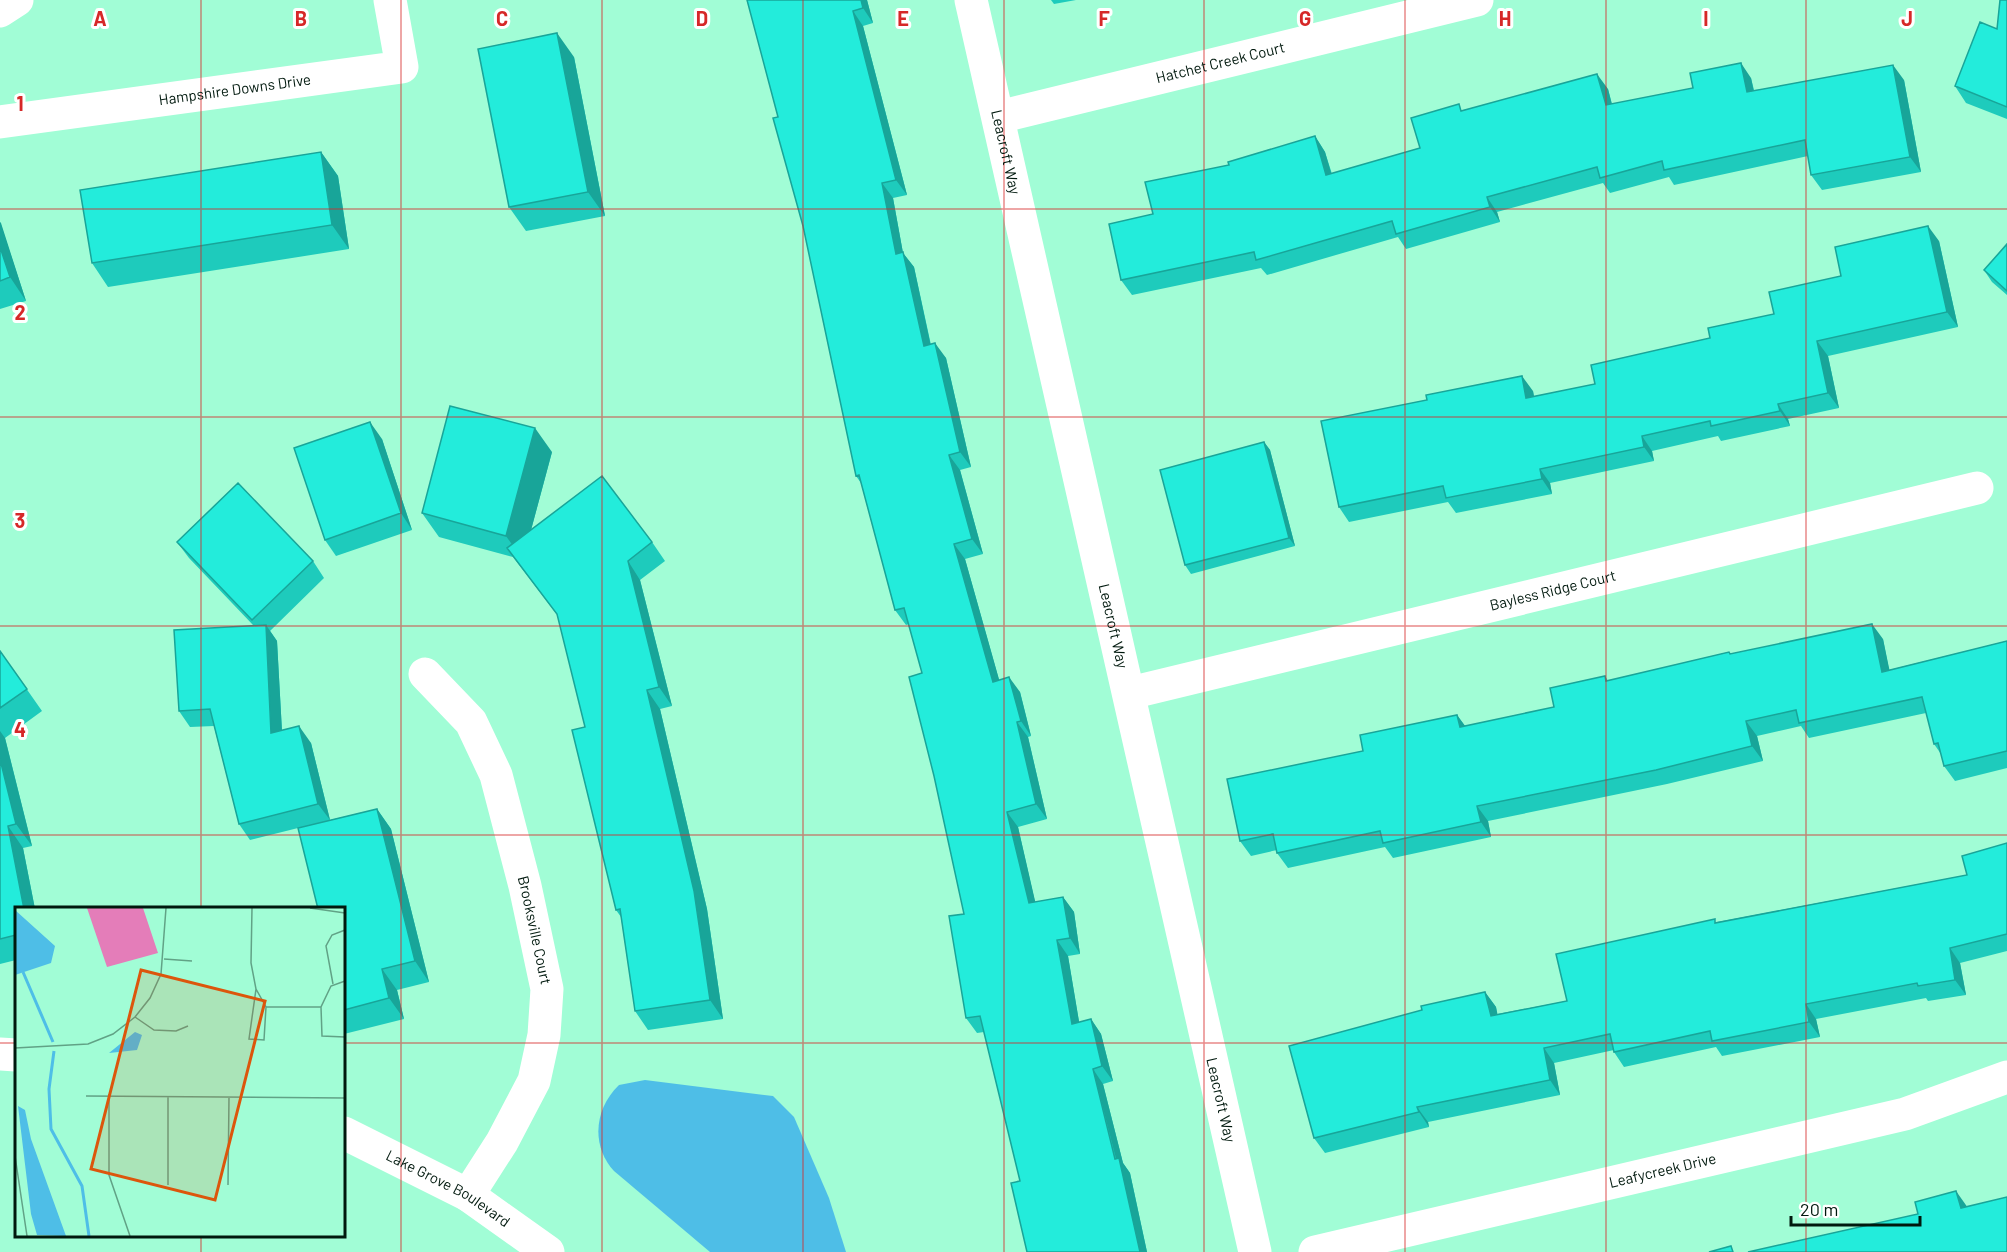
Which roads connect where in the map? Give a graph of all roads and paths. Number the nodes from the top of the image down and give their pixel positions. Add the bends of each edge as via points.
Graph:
1 (17, 0) edge
2 (390, 0) edge
3 (971, 0) edge
4 (1477, 0) edge
5 (0, 11) edge
6 (999, 117) junction
7 (0, 122) edge
8 (1977, 488) dead end
9 (425, 674) dead end
10 (1130, 693) junction
11 (0, 1054) edge
12 (15, 1055) edge
13 (2007, 1077) edge
14 (345, 1133) edge
15 (468, 1195) junction
16 (548, 1252) edge
17 (1255, 1252) edge
18 (1315, 1252) edge

1 - 5 street
2 - 7 street, Hampshire Downs Drive via 402,67
3 - 6 street, Leacroft Way
4 - 6 street, Hatchet Creek Court
6 - 10 street, Leacroft Way
8 - 10 street, Bayless Ridge Court
9 - 15 street, Brooksville Court via 471,722 496,775 547,989 544,1035 534,1081
10 - 17 street, Leacroft Way
11 - 12 street
13 - 18 street, Leafycreek Drive via 1905,1114
14 - 15 street, Lake Grove Boulevard
15 - 16 street, Lake Grove Boulevard

